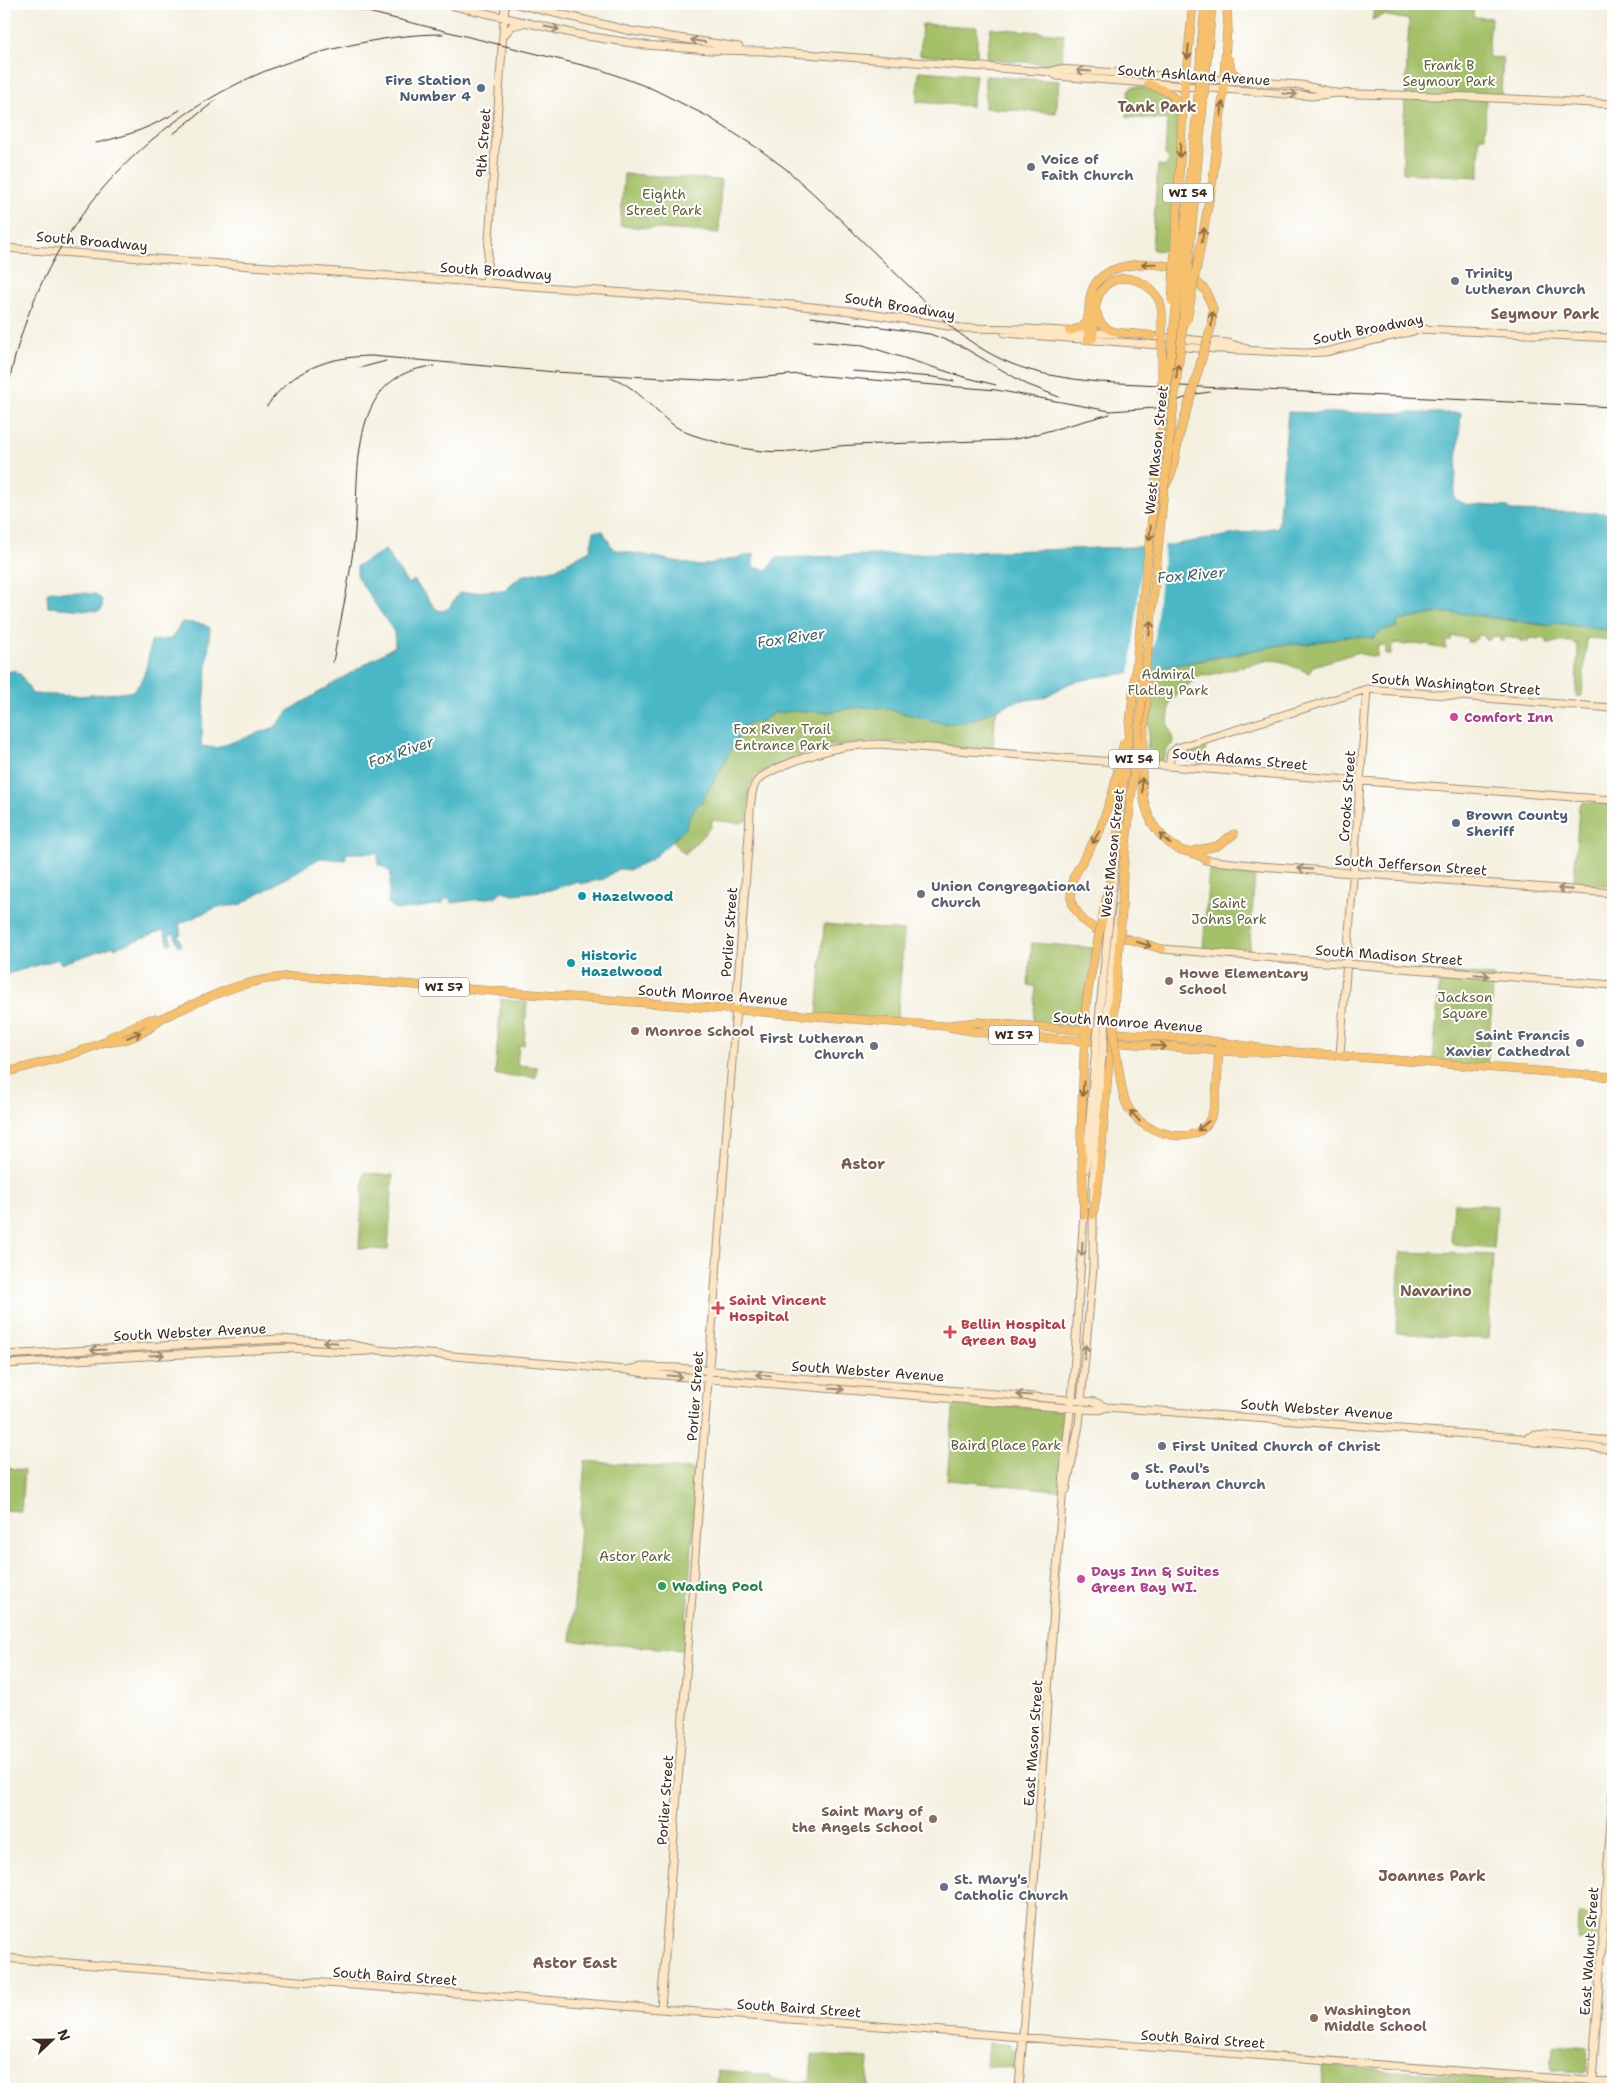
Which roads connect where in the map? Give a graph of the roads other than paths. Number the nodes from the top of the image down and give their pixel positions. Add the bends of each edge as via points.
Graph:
1 (446, 4) edge
2 (505, 4) edge
3 (517, 4) edge
4 (1193, 4) edge
5 (1204, 4) edge
6 (1212, 4) edge
7 (1227, 4) edge
8 (504, 18) junction
9 (528, 23) junction
10 (1227, 26) junction
11 (631, 31) junction
12 (503, 36) junction
13 (630, 43) junction
14 (1205, 49) junction
15 (764, 51) junction
16 (1050, 72) junction
17 (1185, 77) junction
18 (1224, 80) junction
19 (1247, 81) junction
20 (1148, 84) junction
21 (1184, 86) junction
22 (1224, 90) junction
23 (1336, 93) junction
24 (1613, 104) edge
25 (1182, 124) junction
26 (4, 248) edge
27 (486, 283) junction
28 (1093, 301) junction
29 (986, 329) junction
30 (1069, 331) junction
31 (1182, 334) junction
32 (1091, 336) junction
33 (1152, 336) junction
34 (1173, 338) junction
35 (1613, 338) edge
36 (1246, 349) junction
37 (1161, 432) junction
38 (1164, 489) junction
39 (1148, 646) junction
40 (1367, 689) junction
41 (1613, 708) edge
42 (1130, 723) junction
43 (1169, 766) junction
44 (1360, 782) junction
45 (754, 785) joint
46 (1613, 800) edge
47 (1234, 834) dead end
48 (1181, 850) junction
49 (1206, 860) joint
50 (1114, 867) junction
51 (1123, 871) junction
52 (1354, 873) junction
53 (1613, 893) edge
54 (1162, 949) joint
55 (1346, 964) junction
56 (1613, 985) edge
57 (736, 1010) junction
58 (944, 1026) junction
59 (1085, 1032) junction
60 (1111, 1034) junction
61 (1085, 1040) junction
62 (1110, 1042) junction
63 (1132, 1044) junction
64 (1219, 1046) junction
65 (1340, 1055) junction
66 (1098, 1068) junction
67 (4, 1073) edge
68 (1613, 1077) edge
69 (1106, 1096) junction
70 (1084, 1215) junction
71 (1093, 1215) junction
72 (378, 1350) junction
73 (4, 1356) edge
74 (4, 1364) edge
75 (709, 1375) junction
76 (1072, 1399) junction
77 (1081, 1400) junction
78 (1106, 1407) junction
79 (1072, 1408) junction
80 (1081, 1409) junction
81 (1527, 1438) junction
82 (1613, 1441) edge
83 (1613, 1449) edge
84 (1064, 1495) junction
85 (1613, 1792) edge
86 (4, 1958) edge
87 (661, 2009) junction
88 (1023, 2037) junction
89 (1592, 2082) junction
90 (1613, 2083) edge
91 (1019, 2089) edge

1 - 8 street, South Ashland Avenue
2 - 8 street, 9th Street
3 - 11 street, South Ashland Avenue
4 -> 17 main road
5 - 14 main road, West Mason Street / WI 54
6 - 14 main road, West Mason Street / WI 54
7 - 10 main road
8 - 9 street, South Ashland Avenue
8 - 12 street, 9th Street
9 - 12 street via 515,25
9 -> 13 street, South Ashland Avenue
10 - 18 main road
10 - 19 main road via 1229,67
11 - 13 street
15 -> 11 street, South Ashland Avenue
12 - 27 street, 9th Street
13 - 15 street, South Ashland Avenue
14 - 31 main road, West Mason Street / WI 54, bridge
14 - 34 main road, West Mason Street / WI 54, bridge
15 - 16 street, South Ashland Avenue
17 -> 16 street, South Ashland Avenue
16 - 20 street, South Ashland Avenue via 1057,76
17 - 18 street, South Ashland Avenue
17 - 21 main road
18 - 19 street, South Ashland Avenue
18 - 22 main road
19 - 23 street, South Ashland Avenue via 1315,87
20 - 21 street, South Ashland Avenue
20 - 25 main road via 1176,98
21 - 22 street, South Ashland Avenue
21 - 25 main road
22 -> 23 street, South Ashland Avenue via 1312,96
31 -> 22 main road, bridge via 1213,179
23 - 24 street, South Ashland Avenue
25 -> 34 main road, bridge
26 - 27 street, South Broadway
27 - 29 street, South Broadway via 806,306
28 - 30 main road via 1085,325
28 - 32 main road
28 - 33 main road via 1098,320 1106,329
28 - 37 main road, bridge via 1111,283 1121,279 1138,280 1154,291 1161,302
38 -> 28 main road, bridge via 1172,472 1186,408 1211,328 1213,309 1206,290 1196,278 1180,268 1138,264 1105,275 1096,285
29 - 30 street, South Broadway
29 - 32 street, South Broadway
30 - 32 street, South Broadway
38 -> 31 main road, West Mason Street / WI 54, bridge
32 - 33 street, South Broadway
32 - 36 street, South Broadway via 1198,348
33 - 36 street, South Broadway via 1224,343
34 - 37 main road, West Mason Street / WI 54, bridge
35 - 36 street, South Broadway via 1421,329 1325,352
37 -> 42 main road, West Mason Street / WI 54
39 -> 38 main road, West Mason Street / WI 54
48 -> 39 main road, bridge via 1166,840 1145,809 1142,786
39 - 51 main road, West Mason Street / WI 54, bridge
40 - 41 street, South Washington Street
40 - 43 street, South Washington Street via 1176,748 1171,753
40 - 44 street, Crooks Street
42 - 50 main road, West Mason Street / WI 54, bridge
42 -> 54 main road, bridge via 1105,818 1073,878 1073,906 1077,914 1095,929
43 - 44 street, South Adams Street
43 - 45 street, South Adams Street via 878,744 840,747 799,760 765,774
44 - 46 street, South Adams Street
44 - 52 street, Crooks Street
45 - 57 street, Porlier Street
47 - 48 main road via 1213,848
48 - 49 main road
52 -> 49 street, South Jefferson Street
50 - 59 main road, WI 54, bridge via 1086,999
50 - 66 street, West Mason Street, bridge
64 -> 51 main road, WI 54, bridge via 1214,1110 1205,1127 1186,1136 1148,1127 1135,1117 1126,1104 1113,1029
51 - 66 street, West Mason Street, bridge
53 -> 52 street, South Jefferson Street
52 - 55 street, Crooks Street
54 - 55 street, South Madison Street
55 -> 56 street, South Madison Street
55 - 65 street, Crooks Street
57 - 58 main road, South Monroe Avenue / WI 57
57 - 67 main road, South Monroe Avenue / WI 57 via 299,976 271,978 241,984 115,1043 105,1042 45,1064
57 - 75 street, Porlier Street
58 - 59 main road, South Monroe Avenue / WI 57 via 978,1022
58 - 61 main road, South Monroe Avenue / WI 57 via 978,1032
59 - 60 main road, South Monroe Avenue / WI 57
59 - 61 main road
60 - 62 main road
60 - 64 main road, South Monroe Avenue / WI 57
61 - 62 main road, South Monroe Avenue
61 -> 70 main road via 1080,1133
62 - 63 main road, South Monroe Avenue
62 - 69 main road
63 -> 64 main road, South Monroe Avenue
63 - 69 main road via 1124,1048 1114,1062
64 - 65 main road, South Monroe Avenue via 1251,1052
65 - 68 main road, South Monroe Avenue
66 - 70 street, West Mason Street via 1086,1153
66 - 71 street, West Mason Street
69 - 71 main road
70 -> 76 street, West Mason Street
77 -> 71 street, West Mason Street via 1092,1276
72 -> 73 street, South Webster Avenue via 286,1339
74 -> 72 street, South Webster Avenue via 221,1350
72 - 75 street, South Webster Avenue
76 -> 75 street, South Webster Avenue
75 -> 79 street, South Webster Avenue
75 - 87 street, Porlier Street
76 - 77 street, South Webster Avenue
76 - 79 street, East Mason Street
77 - 78 street, South Webster Avenue via 1099,1402
77 - 80 street, West Mason Street
78 - 80 street, South Webster Avenue
78 - 81 street, South Webster Avenue
79 - 80 street, South Webster Avenue
79 - 84 street, East Mason Street
80 - 84 street, West Mason Street via 1072,1470
81 - 82 street, South Webster Avenue via 1534,1435
81 - 83 street, South Webster Avenue via 1533,1442
84 - 88 street, East Mason Street
85 - 89 street, East Walnut Street
86 - 87 street, South Baird Street
87 - 88 street, South Baird Street
88 - 89 street, South Baird Street
88 - 91 street, East Mason Street
89 - 90 street, South Baird Street

